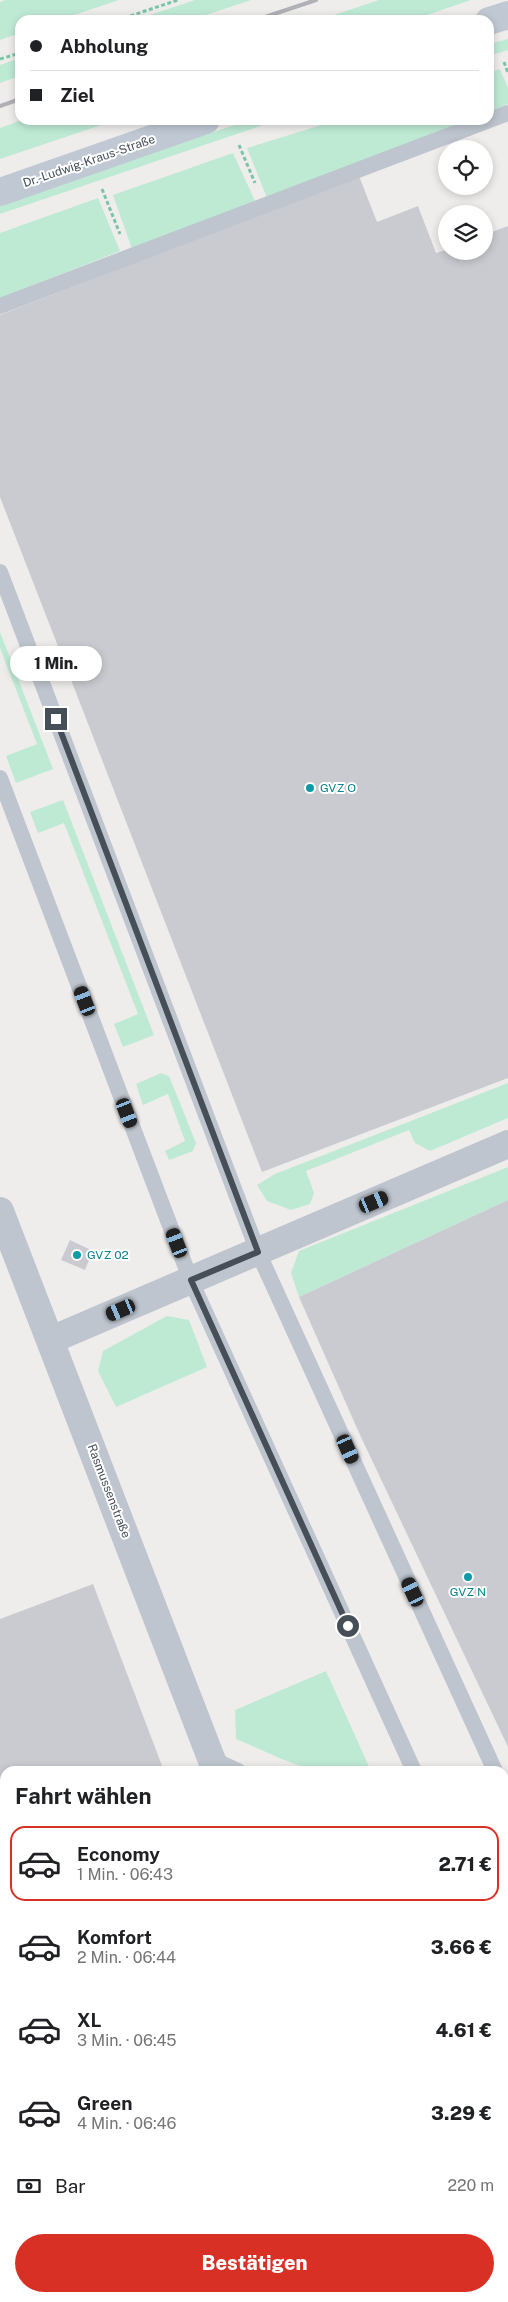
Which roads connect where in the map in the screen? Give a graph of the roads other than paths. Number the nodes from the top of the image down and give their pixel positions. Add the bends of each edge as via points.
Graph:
1 (508, 15) edge
2 (494, 19) edge
3 (508, 113) edge
4 (494, 118) edge
5 (192, 125) edge
6 (476, 125) edge
7 (0, 192) edge
8 (0, 306) edge
9 (0, 572) edge
10 (0, 778) edge
11 (508, 1144) edge
12 (0, 1211) edge
13 (258, 1252) junction
14 (191, 1280) junction
15 (52, 1340) junction
16 (214, 1765) edge
17 (412, 1766) edge
18 (493, 1766) edge

1 - 2 main road
3 - 4 lane
5 - 7 main road, Dr.-Ludwig-Kraus-Straße
6 - 8 lane
9 - 13 lane
10 - 14 lane
11 - 13 street
12 - 15 street, Rasmussenstraße
13 - 14 street
13 - 18 lane
14 - 15 street
14 - 17 lane
15 - 16 street, Rasmussenstraße

